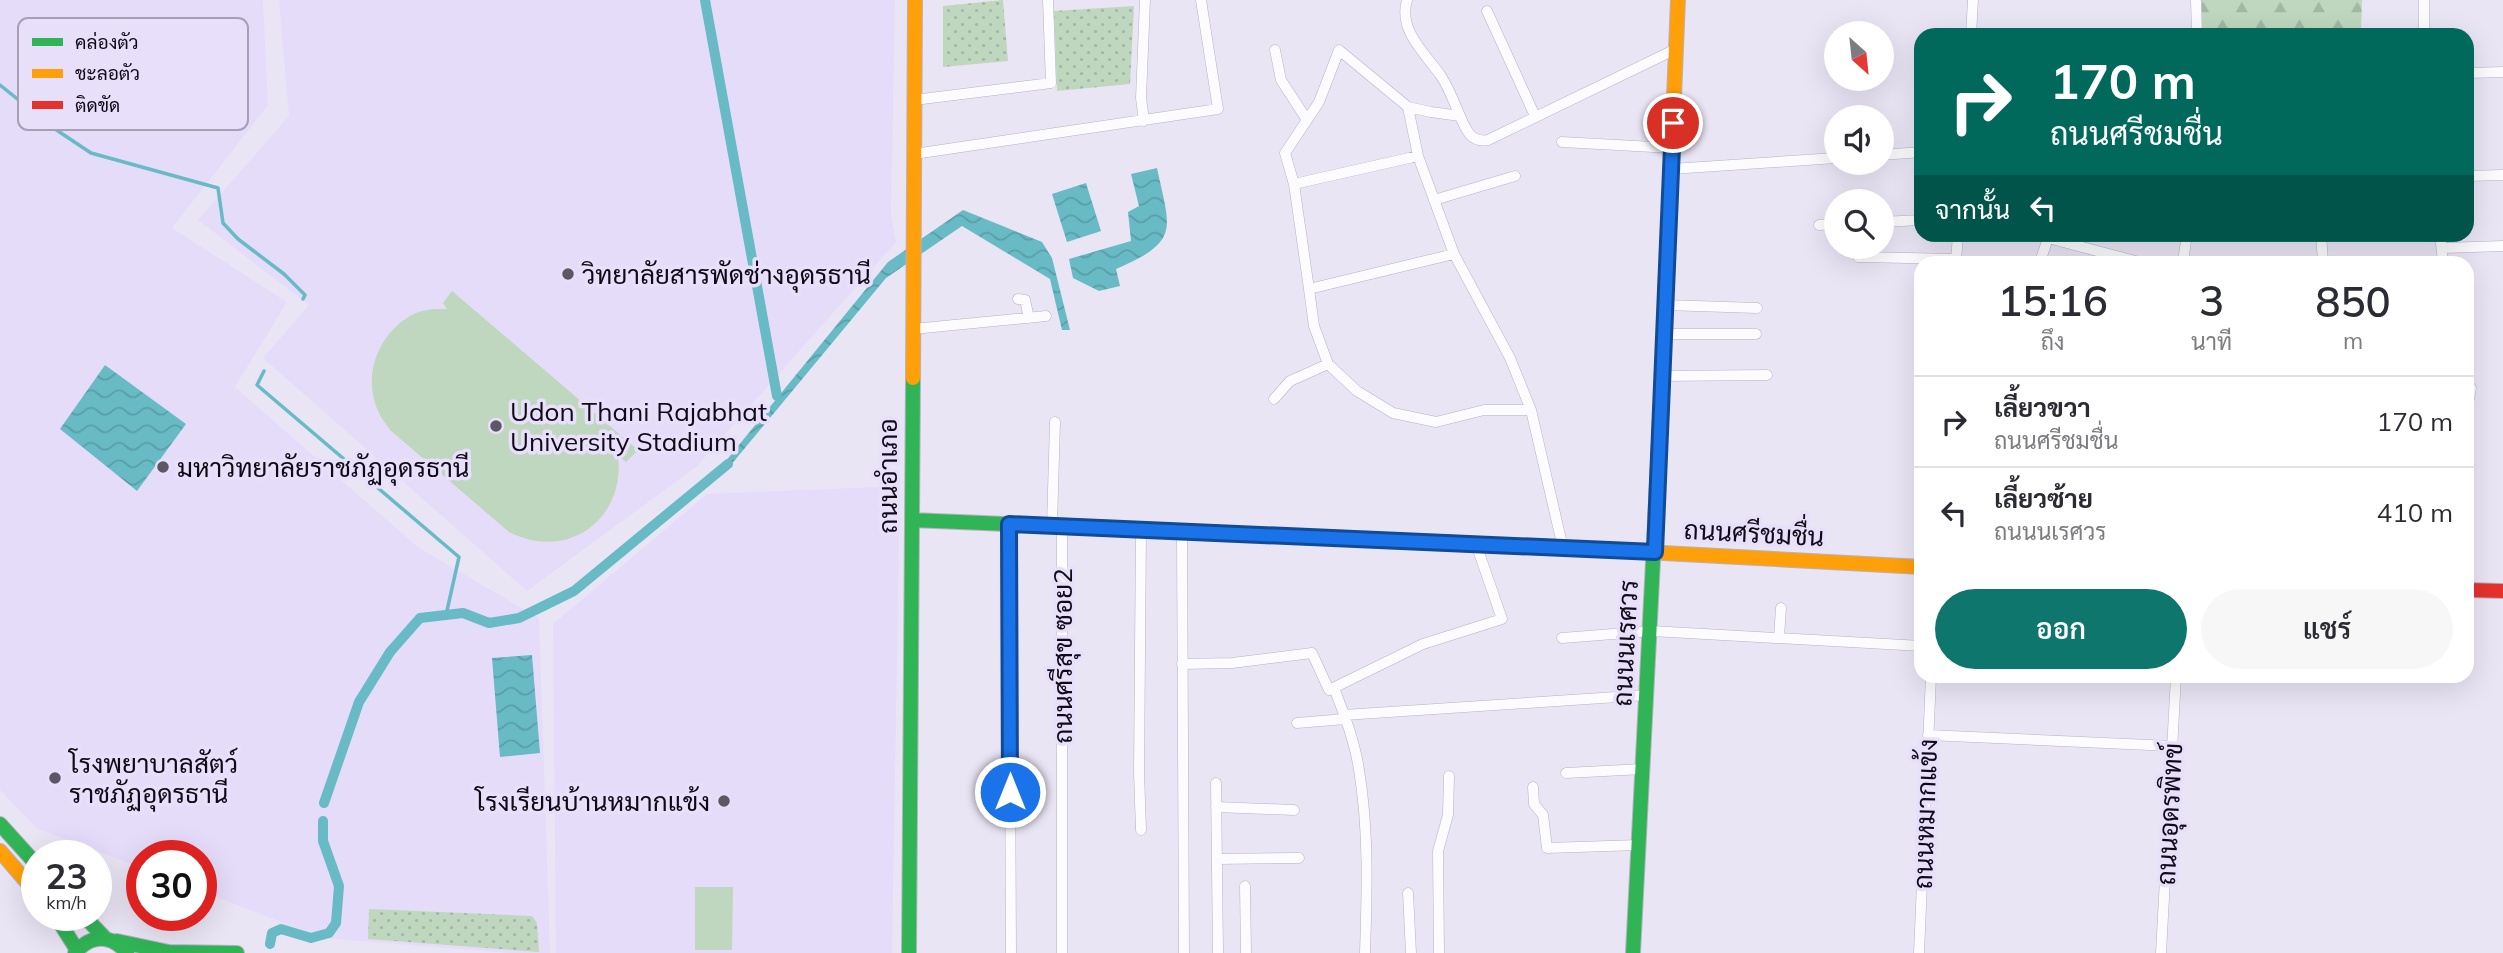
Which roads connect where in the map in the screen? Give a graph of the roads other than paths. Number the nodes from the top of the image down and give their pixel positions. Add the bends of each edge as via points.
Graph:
1 (915, 0) edge
2 (1048, 0) edge
3 (1145, 0) edge
4 (1201, 0) edge
5 (1407, 0) edge
6 (1678, 0) edge
7 (1973, 0) edge
8 (2196, 0) edge
9 (2424, 0) edge
10 (1488, 11) dead end
11 (1971, 28) edge
12 (2197, 28) edge
13 (2424, 28) edge
14 (1676, 49) junction
15 (1275, 50) dead end
16 (2503, 72) edge
17 (2474, 73) edge
18 (914, 100) junction
19 (1408, 107) junction
20 (1460, 116) junction
21 (1535, 116) junction
22 (1307, 120) junction
23 (1144, 121) junction
24 (1562, 142) dead end
25 (1672, 148) junction
26 (1914, 153) edge
27 (914, 154) junction
28 (1894, 154) edge
29 (1418, 156) junction
30 (1824, 159) edge
31 (1671, 169) junction
32 (2503, 175) edge
33 (1515, 176) dead end
34 (2474, 176) edge
35 (1294, 184) junction
36 (1434, 200) junction
37 (1914, 220) edge
38 (1894, 221) edge
39 (1819, 225) dead end
40 (1824, 225) edge
41 (2066, 242) edge
42 (2441, 242) edge
43 (2503, 246) edge
44 (2442, 248) junction
45 (1454, 254) junction
46 (2117, 256) edge
47 (2443, 256) edge
48 (1894, 258) edge
49 (1914, 259) edge
50 (1309, 289) junction
51 (1018, 299) dead end
52 (1665, 305) junction
53 (1757, 307) dead end
54 (1046, 316) dead end
55 (1029, 318) junction
56 (913, 329) junction
57 (1664, 334) junction
58 (1756, 334) dead end
59 (1328, 364) junction
60 (1767, 374) dead end
61 (1662, 376) junction
62 (1274, 399) dead end
63 (1531, 410) junction
64 (1055, 422) dead end
65 (912, 520) junction
66 (1009, 524) junction
67 (1057, 526) junction
68 (1141, 530) junction
69 (1182, 532) junction
70 (1476, 544) junction
71 (1563, 548) junction
72 (1655, 552) junction
73 (1914, 567) edge
74 (2474, 590) edge
75 (2503, 591) edge
76 (1781, 608) dead end
77 (1651, 631) junction
78 (1779, 637) junction
79 (1562, 638) dead end
80 (1914, 645) edge
81 (1182, 664) junction
82 (1931, 683) edge
83 (2176, 683) edge
84 (1334, 688) junction
85 (1647, 695) junction
86 (1345, 717) junction
87 (1297, 723) dead end
88 (1928, 735) junction
89 (2172, 746) junction
90 (1643, 769) junction
91 (1566, 773) dead end
92 (1449, 776) dead end
93 (1216, 783) dead end
94 (1533, 787) dead end
95 (1216, 807) junction
96 (1294, 810) dead end
97 (0, 824) edge
98 (1141, 830) dead end
99 (1639, 845) junction
100 (21, 847) edge
101 (0, 851) edge
102 (1299, 858) dead end
103 (1217, 859) junction
104 (21, 875) edge
105 (1245, 886) dead end
106 (1408, 893) dead end
107 (64, 931) edge
108 (101, 931) edge
109 (110, 939) junction
110 (76, 952) edge
111 (127, 953) edge
112 (168, 953) edge
113 (237, 953) edge
114 (909, 953) edge
115 (1011, 953) edge
116 (1062, 953) edge
117 (1184, 953) edge
118 (1218, 953) edge
119 (1246, 953) edge
120 (1365, 953) edge
121 (1411, 953) edge
122 (1439, 953) edge
123 (1633, 953) edge
124 (1919, 953) edge
125 (2161, 953) edge

1 - 18 street, ถนนอำเภอ
2 - 18 street via 1051,83
3 - 23 street
4 - 23 street via 1218,109
5 - 20 street via 1404,11 1409,32 1442,78
6 - 14 street, ถนนนเรศวร
7 - 11 street
8 - 12 street
9 - 13 street
10 - 21 street
14 - 21 street
14 - 25 street, ถนนนเรศวร
15 - 22 street via 1281,80
16 - 17 street
18 - 27 street, ถนนอำเภอ
19 - 20 street
19 - 22 street via 1339,50
19 - 29 street
20 - 21 street via 1470,136 1481,141
22 - 35 street via 1285,153
23 - 27 street
24 - 25 street
25 - 31 street, ถนนนเรศวร
26 - 28 street
27 - 56 street, ถนนอำเภอ
29 - 35 street
29 - 36 street
30 - 31 street
31 - 52 street, ถนนนเรศวร
32 - 34 street
33 - 36 street
35 - 50 street
36 - 45 street
37 - 38 street
39 - 40 street
41 - 46 street
42 - 44 street
43 - 44 street
44 - 47 street
45 - 50 street
45 - 63 street via 1510,358
48 - 49 street
50 - 59 street via 1314,326
51 - 55 street via 1025,300
52 - 53 street
52 - 57 street, ถนนนเรศวร
54 - 55 street
55 - 56 street
56 - 65 street, ถนนอำเภอ
57 - 58 street
57 - 61 street, ถนนนเรศวร
59 - 62 street via 1290,381
59 - 63 street via 1357,391 1394,413 1436,422 1484,410
60 - 61 street
61 - 72 street, ถนนนเรศวร
63 - 71 street
64 - 67 street, ถนนศรีสุข ซอย2
65 - 66 street, ถนนศรีชมชื่น
65 - 114 street, ถนนอำเภอ
66 - 67 street, ถนนศรีชมชื่น
66 - 115 street
67 - 68 street, ถนนศรีชมชื่น
67 - 116 street, ถนนศรีสุข ซอย2
68 - 69 street, ถนนศรีชมชื่น
68 - 98 street
69 - 70 street, ถนนศรีชมชื่น
69 - 81 street
70 - 71 street, ถนนศรีชมชื่น
70 - 84 street via 1502,619 1423,644
71 - 72 street, ถนนศรีชมชื่น
72 - 73 street, ถนนศรีชมชื่น
72 - 77 street, ถนนนเรศวร
74 - 75 street
76 - 78 street
77 - 78 street
77 - 79 street
77 - 85 street, ถนนนเรศวร
78 - 80 street
81 - 84 street via 1312,653 1329,690
81 - 117 street
82 - 88 street, ถนนหมากแข้ง
83 - 89 street, ถนนอุดรพิทข์
84 - 86 street
85 - 86 street
85 - 90 street, ถนนนเรศวร
86 - 87 street
86 - 120 street via 1359,769 1366,845
88 - 89 street
88 - 124 street, ถนนหมากแข้ง
89 - 125 street, ถนนอุดรพิทข์
90 - 91 street
90 - 99 street, ถนนนเรศวร
92 - 122 street via 1448,815 1438,850
93 - 95 street
94 - 99 street via 1534,804 1544,815 1547,848
95 - 96 street
95 - 103 street
97 - 100 street
99 - 123 street, ถนนนเรศวร
101 - 104 street
102 - 103 street
103 - 118 street
105 - 119 street
106 - 121 street
107 - 110 street
108 - 109 street
109 - 110 street via 87,941
109 - 111 street
109 - 112 street
112 - 113 street

